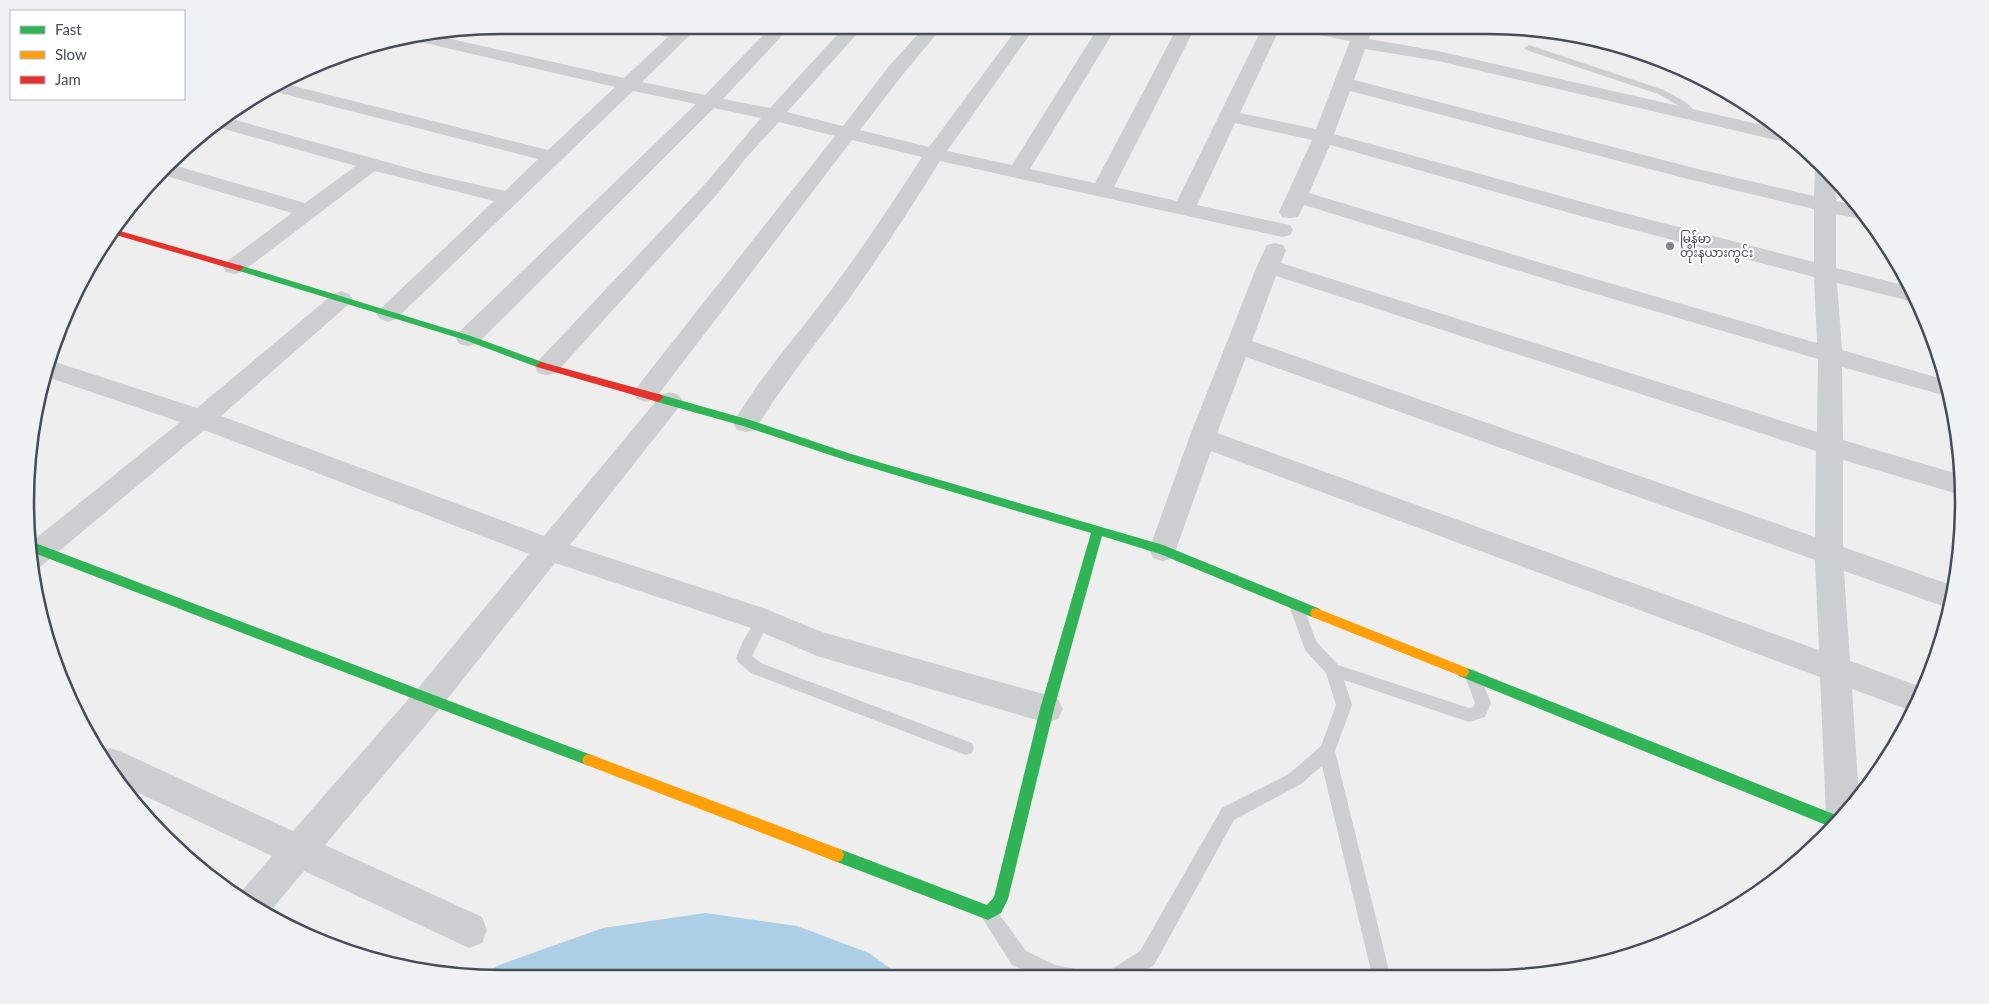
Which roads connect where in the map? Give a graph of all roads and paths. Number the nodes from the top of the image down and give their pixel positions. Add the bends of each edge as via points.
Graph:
1 (682, 34) edge
2 (774, 34) edge
3 (848, 34) edge
4 (928, 34) edge
5 (1022, 34) edge
6 (1103, 34) edge
7 (1183, 34) edge
8 (1268, 34) edge
9 (1361, 35) edge
10 (432, 40) edge
11 (1529, 48) dead end
12 (1343, 83) junction
13 (630, 85) junction
14 (282, 89) edge
15 (709, 102) junction
16 (774, 115) junction
17 (1229, 116) junction
18 (1694, 116) junction
19 (227, 124) edge
20 (847, 133) junction
21 (1776, 134) edge
22 (1323, 137) junction
23 (934, 154) junction
24 (553, 157) junction
25 (372, 164) junction
26 (171, 171) edge
27 (1017, 172) junction
28 (1825, 178) edge
29 (1101, 191) junction
30 (1298, 196) junction
31 (510, 198) junction
32 (1825, 204) junction
33 (1184, 209) junction
34 (308, 211) junction
35 (1853, 211) edge
36 (1282, 230) junction
37 (119, 233) edge
38 (1268, 266) junction
39 (234, 267) junction
40 (1825, 272) junction
41 (1906, 294) edge
42 (341, 299) junction
43 (388, 314) junction
44 (468, 338) junction
45 (1238, 345) junction
46 (1830, 354) junction
47 (547, 367) junction
48 (53, 370) edge
49 (1940, 387) edge
50 (658, 397) junction
51 (201, 419) junction
52 (746, 422) junction
53 (1202, 438) junction
54 (1830, 446) junction
55 (1954, 484) edge
56 (1098, 530) junction
57 (37, 549) edge
58 (550, 550) junction
59 (1163, 550) junction
60 (37, 553) edge
61 (1829, 554) junction
62 (1945, 596) edge
63 (1296, 605) junction
64 (763, 620) junction
65 (1334, 670) junction
66 (1834, 670) junction
67 (1473, 675) junction
68 (1912, 697) edge
69 (430, 698) junction
70 (1047, 709) junction
71 (966, 748) dead end
72 (1327, 751) junction
73 (116, 766) edge
74 (1842, 807) edge
75 (1831, 820) edge
76 (298, 851) junction
77 (256, 900) edge
78 (988, 913) junction
79 (469, 930) dead end
80 (1045, 970) edge
81 (1128, 970) edge
82 (1379, 970) edge

1 - 13 street
2 - 15 street
3 - 16 street
4 - 20 street
5 - 23 street
6 - 27 street
7 - 29 street
8 - 17 street
9 - 12 street
9 - 18 street
10 - 13 street
11 - 18 lane via 1661,92 1684,105
12 - 22 street
12 - 32 street via 1695,175
13 - 15 street
13 - 24 street
14 - 24 street
15 - 16 street
15 - 44 street
16 - 20 street
16 - 47 street via 626,284
17 - 22 street
17 - 33 street
18 - 21 street
19 - 25 street
20 - 23 street
20 - 50 street
22 - 30 street
22 - 40 street
23 - 27 street
23 - 52 street via 892,221
24 - 31 street
25 - 31 street
25 - 34 street
26 - 34 street
27 - 29 street
28 - 32 street
29 - 33 street
30 - 36 street
30 - 46 street
31 - 43 street
32 - 35 street
32 - 40 street
33 - 36 street
34 - 39 street
36 - 38 street
37 - 39 street
38 - 45 street
38 - 54 street
39 - 42 street
40 - 41 street
40 - 46 street
42 - 43 street
42 - 51 street
43 - 44 street
44 - 47 street
45 - 53 street
45 - 61 street
46 - 49 street
46 - 54 street
47 - 50 street
48 - 51 street
50 - 52 street
50 - 58 street
51 - 57 street
51 - 58 street
52 - 56 street via 850,457
53 - 59 street
53 - 66 street
54 - 55 street
54 - 61 street
56 - 59 street
56 - 70 street
58 - 64 street
58 - 69 street
59 - 63 street
60 - 69 street
61 - 62 street
61 - 66 street
63 - 65 lane via 1310,645
63 - 67 street
64 - 70 street via 817,643
64 - 71 lane via 744,658 756,668
65 - 67 lane via 1469,715 1479,712 1483,704
65 - 72 lane via 1344,705
66 - 68 street
66 - 74 street
67 - 75 street
69 - 76 street
69 - 78 street
70 - 78 street via 1001,899
72 - 81 lane via 1295,778 1228,814 1147,958
72 - 82 lane
73 - 76 street
76 - 77 street
76 - 79 street
78 - 80 lane via 1019,958

